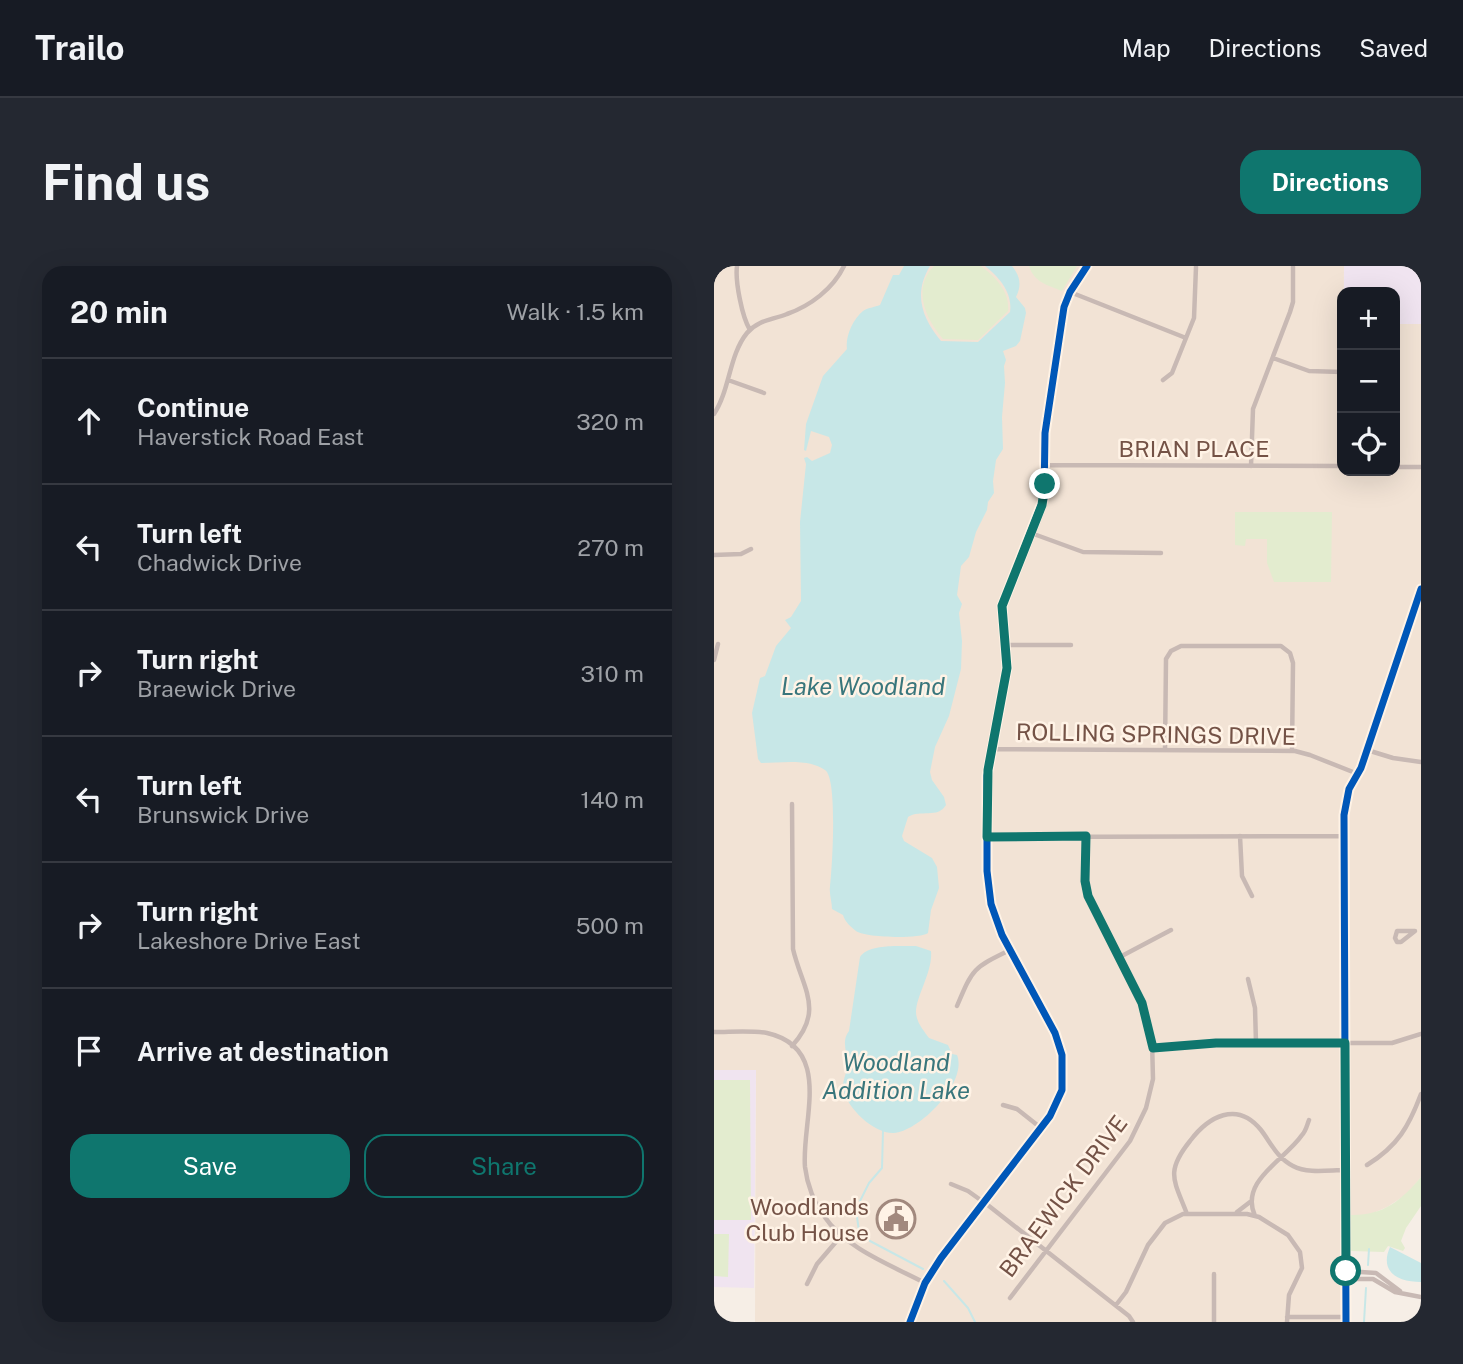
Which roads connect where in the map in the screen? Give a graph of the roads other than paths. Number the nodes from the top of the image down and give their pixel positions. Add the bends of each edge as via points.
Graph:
1 (737, 266) edge
2 (844, 266) edge
3 (1087, 266) edge
4 (1196, 267) edge
5 (1293, 267) edge
6 (1070, 292) junction
7 (750, 330) junction
8 (1186, 338) junction
9 (1273, 358) junction
10 (1337, 372) edge
11 (728, 380) junction
12 (1163, 380) dead end
13 (764, 393) dead end
14 (714, 414) edge
15 (1045, 465) junction
16 (1251, 466) junction
17 (1337, 466) edge
18 (1400, 467) edge
19 (1421, 467) edge
20 (1031, 533) junction
21 (751, 549) dead end
22 (1161, 553) dead end
23 (714, 555) edge
24 (1421, 589) edge
25 (718, 644) dead end
26 (1005, 645) junction
27 (1071, 645) dead end
28 (714, 660) edge
29 (992, 749) junction
30 (1165, 750) junction
31 (1367, 750) junction
32 (1292, 751) junction
33 (1421, 762) edge
34 (1358, 774) junction
35 (792, 804) dead end
36 (1086, 836) junction
37 (1240, 836) junction
38 (1343, 836) junction
39 (987, 837) junction
40 (1252, 896) dead end
41 (1171, 930) dead end
42 (1010, 950) junction
43 (1118, 958) junction
44 (1248, 979) dead end
45 (957, 1006) dead end
46 (714, 1032) edge
47 (1421, 1034) edge
48 (1256, 1042) junction
49 (1345, 1043) junction
50 (793, 1046) junction
51 (1153, 1048) junction
52 (1421, 1094) edge
53 (1003, 1105) dead end
54 (1309, 1120) dead end
55 (1041, 1128) junction
56 (1281, 1158) junction
57 (1367, 1165) dead end
58 (1345, 1170) junction
59 (951, 1184) dead end
60 (1250, 1202) junction
61 (984, 1203) junction
62 (1236, 1213) junction
63 (1187, 1214) junction
64 (1255, 1216) junction
65 (841, 1236) junction
66 (1046, 1251) junction
67 (1346, 1271) junction
68 (1214, 1274) dead end
69 (1346, 1279) junction
70 (925, 1283) junction
71 (807, 1284) dead end
72 (1400, 1292) junction
73 (1421, 1297) edge
74 (1010, 1298) dead end
75 (1116, 1306) junction
76 (1287, 1320) edge
77 (1346, 1320) edge
78 (910, 1322) edge
79 (1133, 1322) edge
80 (1214, 1322) edge

1 - 7 street
2 - 7 street via 827,289 806,306
3 - 6 street
4 - 8 street via 1195,309
5 - 9 street via 1293,302
6 - 8 street
6 - 15 street via 1045,433
7 - 11 street
8 - 12 street via 1172,373
9 - 10 street via 1308,371
9 - 16 street via 1253,409
11 - 13 street
11 - 14 street
15 - 16 street, BRIAN PLACE
15 - 20 street via 1044,498
16 - 17 street, BRIAN PLACE
18 - 19 street
20 - 22 street via 1083,552
20 - 26 street via 1002,606
21 - 23 street
24 - 31 street
25 - 28 street
26 - 27 street
26 - 29 street via 1007,668
29 - 30 street, ROLLING SPRINGS DRIVE
29 - 39 street
30 - 32 street, ROLLING SPRINGS DRIVE
30 - 32 street via 1168,653 1181,646 1281,646 1293,663
31 - 33 street
31 - 34 street
32 - 34 street, ROLLING SPRINGS DRIVE
34 - 38 street via 1345,802
35 - 50 street via 793,949 810,1009 806,1027
36 - 37 street
36 - 39 street
36 - 43 street, BRAEWICK DRIVE via 1088,896
37 - 38 street
37 - 40 street via 1242,876
38 - 49 street
39 - 42 street via 991,904
41 - 43 street
42 - 45 street via 976,968
42 - 55 street via 1062,1055 1062,1090
43 - 51 street, BRAEWICK DRIVE via 1142,1003
44 - 48 street
46 - 50 street via 764,1033
47 - 49 street via 1392,1043
48 - 49 street
48 - 51 street
49 - 58 street
50 - 65 street via 810,1080 805,1160 809,1185 822,1215
51 - 66 street, BRAEWICK DRIVE via 1153,1079 1139,1126
52 - 57 street via 1406,1130
53 - 55 street via 1017,1109
54 - 56 street
55 - 61 street
56 - 58 street via 1300,1169
56 - 60 street via 1257,1183
56 - 63 street via 1259,1128 1243,1117 1222,1115 1205,1123 1179,1153 1173,1169
58 - 67 street
59 - 61 street
60 - 62 street
60 - 64 street
61 - 66 street
61 - 70 street
62 - 63 street
62 - 64 street
63 - 75 street via 1173,1217 1157,1232
64 - 76 street via 1288,1235 1300,1252 1302,1268 1289,1295
65 - 70 street
65 - 71 street
66 - 74 street, BRAEWICK DRIVE
66 - 75 street
67 - 69 street
67 - 72 street via 1376,1273
68 - 80 street
69 - 72 street via 1373,1279
69 - 77 street
70 - 78 street
72 - 73 street
75 - 79 street
76 - 77 street

